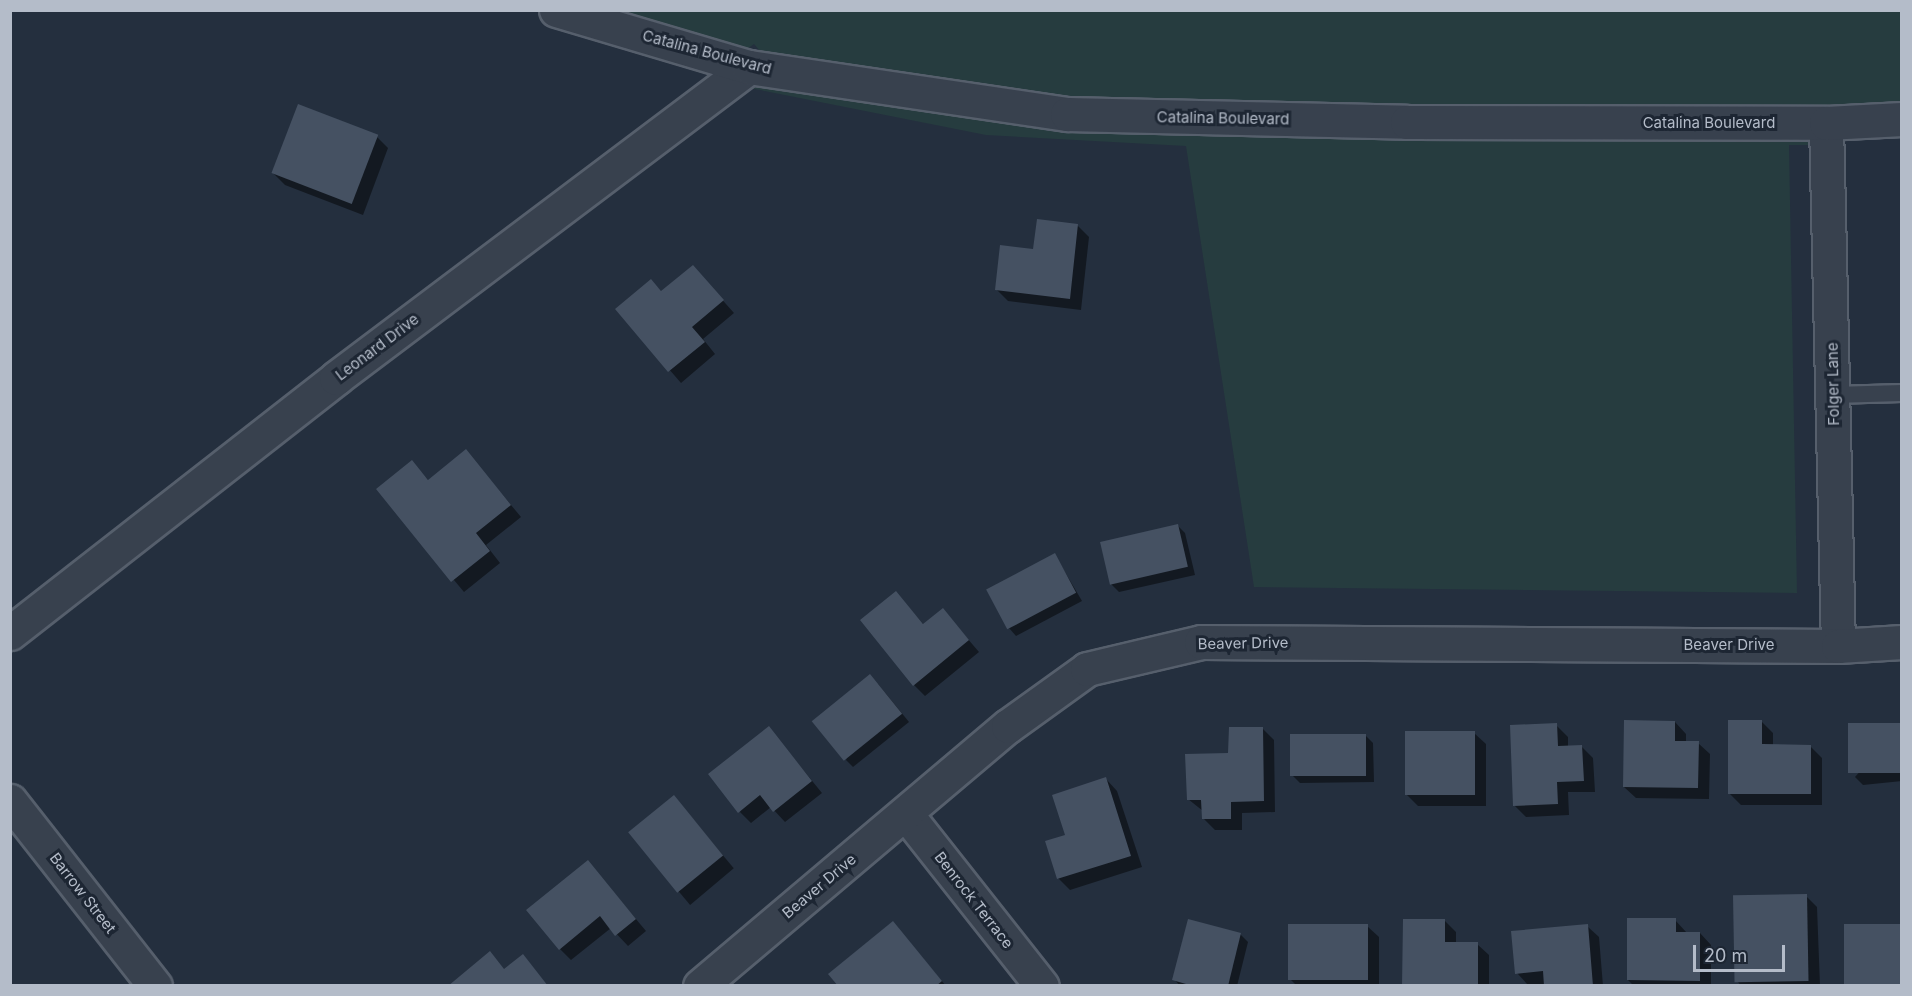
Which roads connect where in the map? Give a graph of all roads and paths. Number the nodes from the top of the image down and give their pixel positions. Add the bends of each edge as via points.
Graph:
1 (556, 10) edge
2 (748, 67) junction
3 (1902, 119) edge
4 (1826, 123) junction
5 (1902, 393) edge
6 (1833, 395) junction
7 (10, 633) edge
8 (1902, 642) edge
9 (1838, 646) junction
10 (10, 801) edge
11 (906, 814) junction
12 (155, 986) edge
13 (700, 986) edge
14 (1042, 986) edge

1 - 2 street, Catalina Boulevard
2 - 4 street, Catalina Boulevard via 1067,114 1407,122
2 - 7 street, Leonard Drive via 336,378
3 - 4 street, Catalina Boulevard
4 - 6 street, Folger Lane
5 - 6 lane
6 - 9 street, Folger Lane
8 - 9 street, Beaver Drive
9 - 11 street, Beaver Drive via 1201,642 1087,669 1008,726
10 - 12 street, Barrow Street
11 - 13 street, Beaver Drive
11 - 14 street, Benrock Terrace

